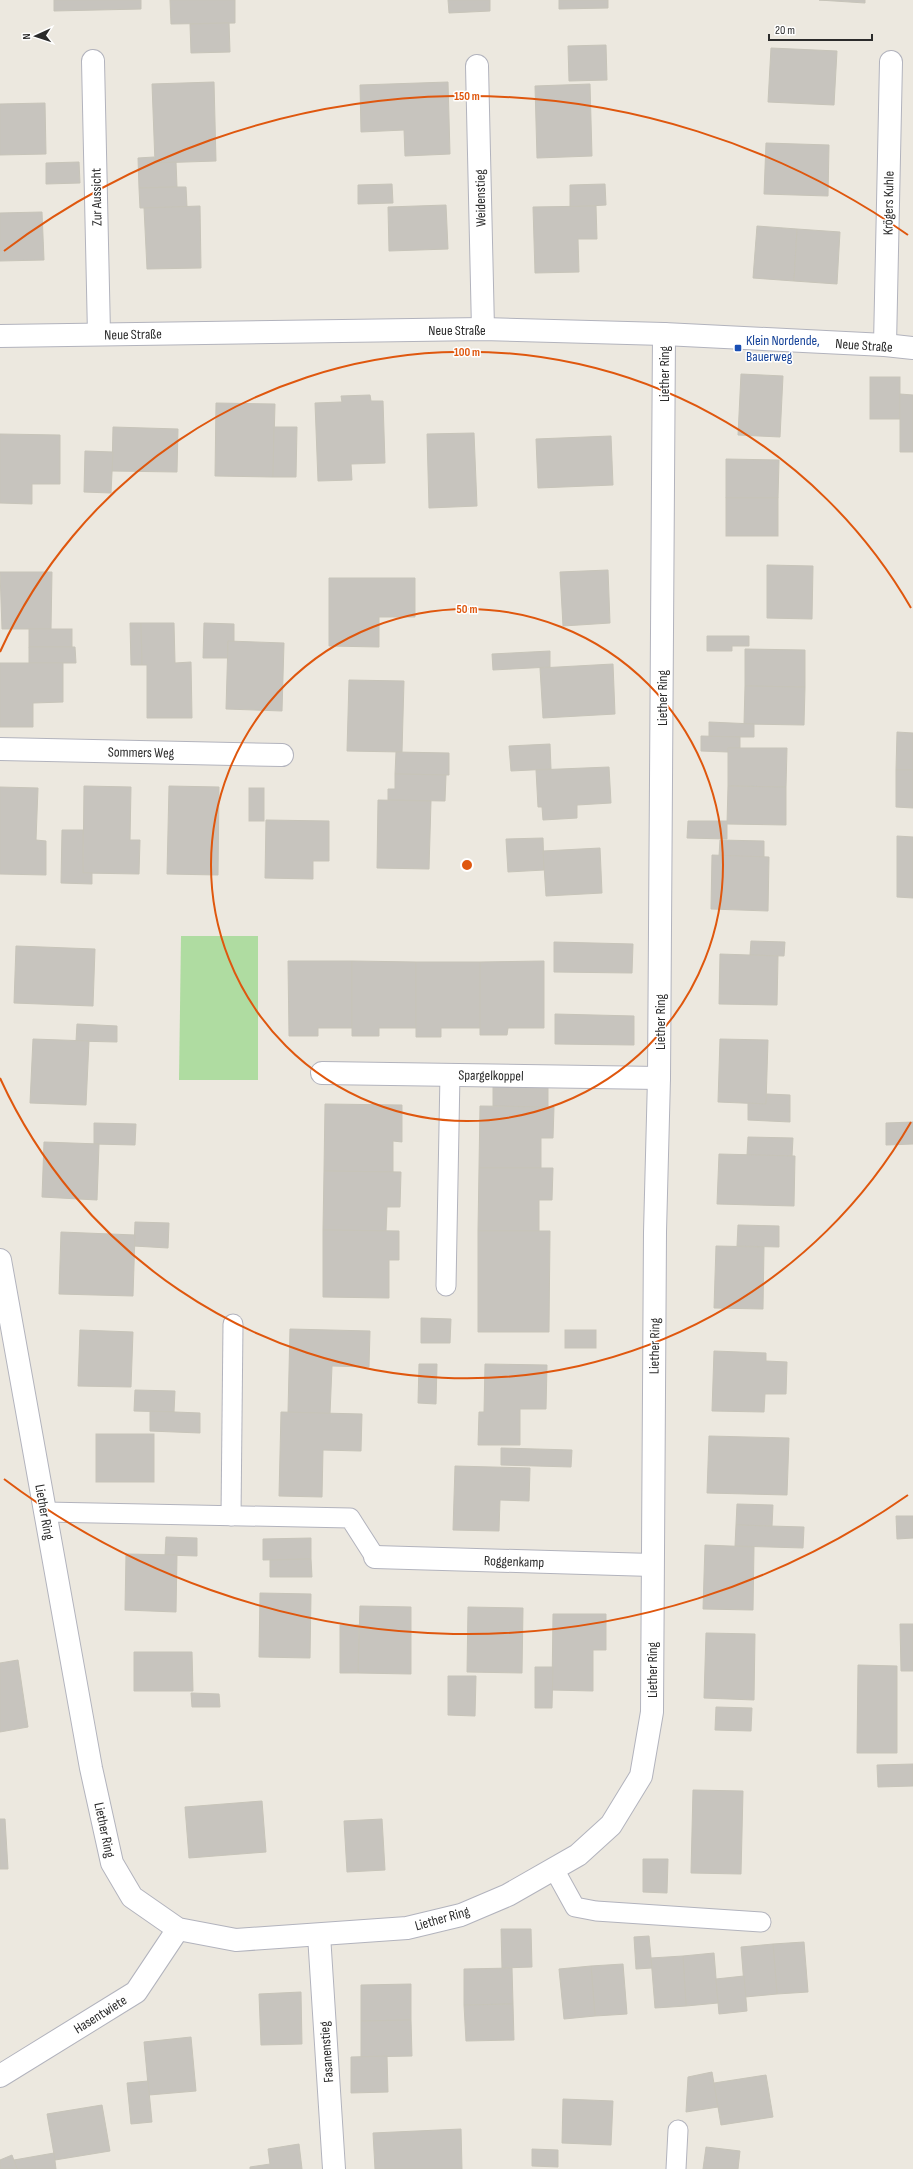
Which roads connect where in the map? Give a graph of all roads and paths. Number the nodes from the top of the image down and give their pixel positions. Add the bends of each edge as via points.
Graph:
1 (93, 61) dead end
2 (891, 62) dead end
3 (477, 66) dead end
4 (483, 329) junction
5 (98, 334) junction
6 (664, 334) junction
7 (0, 336) edge
8 (884, 345) junction
9 (913, 348) edge
10 (0, 750) edge
11 (282, 755) dead end
12 (322, 1073) dead end
13 (450, 1074) junction
14 (659, 1078) junction
15 (0, 1260) edge
16 (446, 1286) dead end
17 (233, 1324) dead end
18 (45, 1512) junction
19 (231, 1516) junction
20 (375, 1557) joint
21 (652, 1565) junction
22 (554, 1869) junction
23 (761, 1922) dead end
24 (178, 1929) junction
25 (319, 1935) junction
26 (0, 2076) edge
27 (678, 2130) dead end
28 (334, 2169) edge
29 (676, 2169) edge

1 - 5 street, Zur Aussicht
2 - 8 street, Krögers Kuhle
3 - 4 street, Weidenstieg
4 - 5 street, Neue Straße
4 - 6 street, Neue Straße
5 - 7 street, Neue Straße
6 - 8 street, Neue Straße
6 - 14 street, Liether Ring
8 - 9 street, Neue Straße
10 - 11 street, Sommers Weg
12 - 13 street, Spargelkoppel
13 - 14 street, Spargelkoppel
13 - 16 lane
14 - 21 street, Liether Ring
15 - 18 street, Liether Ring
17 - 19 lane
18 - 19 lane
18 - 24 street, Liether Ring via 91,1768 112,1863 132,1897
19 - 20 lane via 350,1518
20 - 21 street, Roggenkamp
21 - 22 street, Liether Ring via 652,1712 641,1776 610,1825 578,1855
22 - 23 lane via 575,1907 596,1911
22 - 25 street, Liether Ring via 508,1895 461,1915 407,1928
24 - 25 street, Liether Ring via 236,1940
24 - 26 street, Hasentwiete via 136,1992
25 - 28 street, Fasanenstieg
27 - 29 lane

